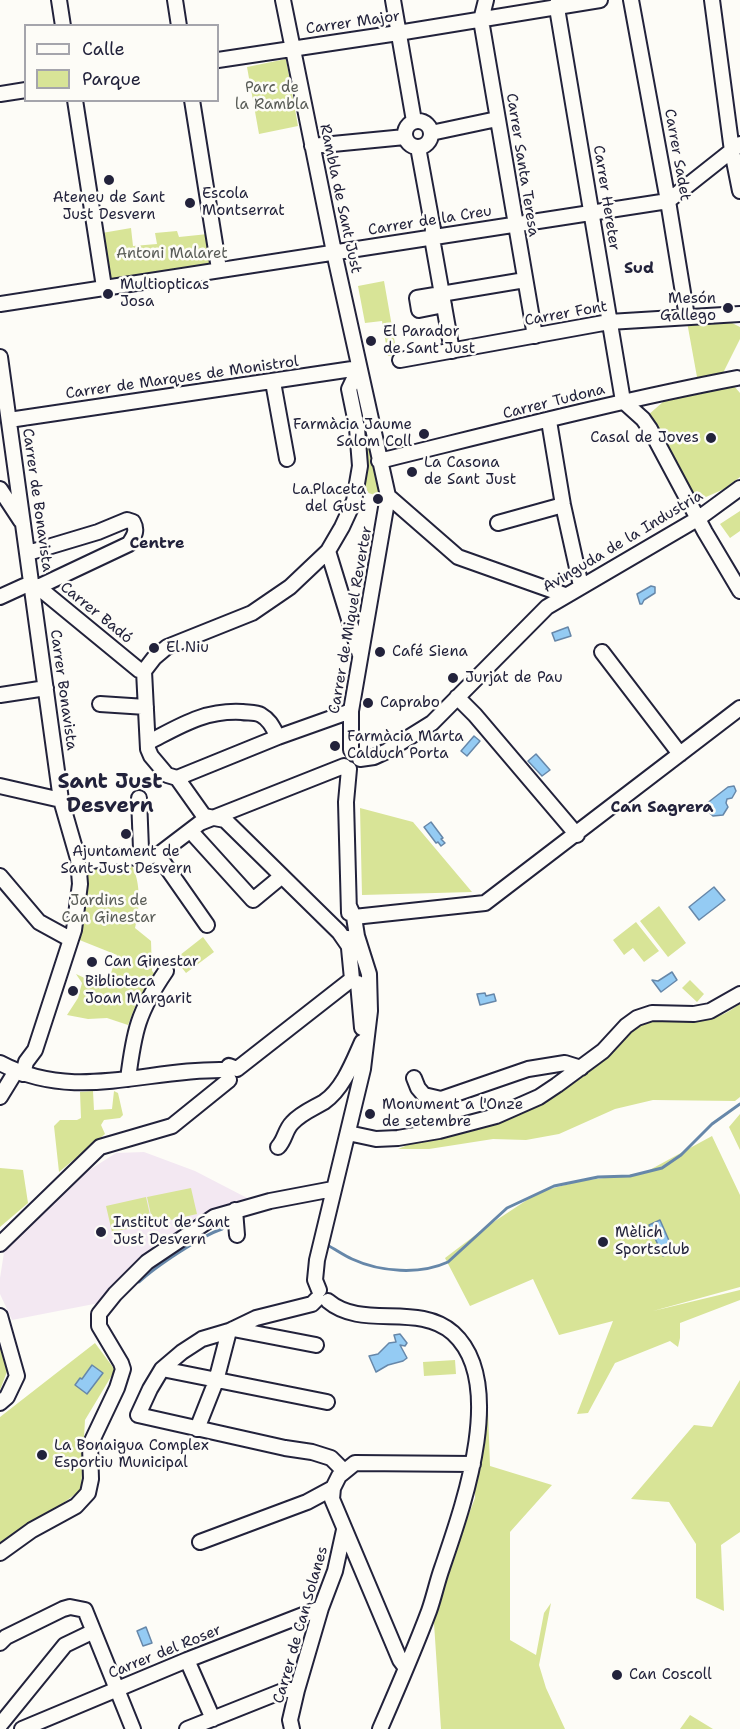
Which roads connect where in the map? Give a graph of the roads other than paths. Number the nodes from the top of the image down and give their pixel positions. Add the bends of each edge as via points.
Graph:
1 (59, 0) edge
2 (175, 0) edge
3 (283, 0) edge
4 (393, 0) edge
5 (486, 0) edge
6 (600, 0) edge
7 (631, 0) edge
8 (712, 0) edge
9 (557, 4) edge
10 (481, 20) junction
11 (63, 24) edge
12 (179, 24) edge
13 (398, 33) junction
14 (293, 48) junction
15 (219, 60) edge
16 (24, 90) edge
17 (0, 94) edge
18 (75, 102) edge
19 (192, 102) edge
20 (498, 118) junction
21 (414, 121) junction
22 (431, 133) junction
23 (405, 137) junction
24 (312, 146) junction
25 (418, 147) junction
26 (736, 148) edge
27 (740, 191) edge
28 (668, 201) junction
29 (592, 213) junction
30 (515, 224) junction
31 (432, 238) junction
32 (334, 252) junction
33 (219, 269) junction
34 (525, 280) junction
35 (104, 287) junction
36 (443, 300) junction
37 (0, 304) edge
38 (740, 314) edge
39 (687, 317) junction
40 (609, 322) junction
41 (535, 336) junction
42 (452, 351) junction
43 (0, 357) edge
44 (400, 360) dead end
45 (359, 368) junction
46 (739, 377) edge
47 (273, 382) junction
48 (623, 401) junction
49 (370, 419) junction
50 (9, 420) junction
51 (549, 421) junction
52 (357, 428) junction
53 (287, 459) dead end
54 (379, 461) junction
55 (740, 488) edge
56 (0, 489) edge
57 (388, 496) junction
58 (563, 505) junction
59 (699, 518) junction
60 (498, 523) dead end
61 (24, 525) junction
62 (328, 551) junction
63 (28, 553) junction
64 (35, 586) junction
65 (581, 586) junction
66 (739, 587) edge
67 (565, 595) junction
68 (0, 597) edge
69 (602, 652) dead end
70 (361, 657) junction
71 (144, 673) junction
72 (46, 688) junction
73 (0, 695) edge
74 (458, 697) junction
75 (100, 704) dead end
76 (146, 706) junction
77 (740, 708) edge
78 (351, 711) junction
79 (278, 737) junction
80 (148, 742) junction
81 (681, 754) junction
82 (356, 755) junction
83 (347, 767) junction
84 (177, 778) junction
85 (0, 786) edge
86 (140, 798) dead end
87 (61, 800) junction
88 (214, 819) junction
89 (577, 835) junction
90 (195, 836) dead end
91 (158, 855) junction
92 (138, 858) junction
93 (93, 861) dead end
94 (0, 876) edge
95 (282, 876) junction
96 (352, 912) junction
97 (207, 925) dead end
98 (70, 939) junction
99 (348, 945) junction
100 (166, 972) dead end
101 (359, 974) junction
102 (740, 994) edge
103 (364, 1047) junction
104 (0, 1063) edge
105 (581, 1068) junction
106 (20, 1072) junction
107 (231, 1073) junction
108 (414, 1078) dead end
109 (128, 1079) junction
110 (0, 1096) edge
111 (348, 1133) junction
112 (278, 1147) dead end
113 (333, 1190) junction
114 (235, 1210) junction
115 (237, 1234) dead end
116 (0, 1244) edge
117 (321, 1297) junction
118 (0, 1316) edge
119 (231, 1330) junction
120 (316, 1346) dead end
121 (162, 1369) junction
122 (216, 1381) junction
123 (327, 1402) dead end
124 (0, 1403) edge
125 (197, 1429) junction
126 (473, 1464) junction
127 (344, 1471) junction
128 (333, 1488) junction
129 (344, 1530) junction
130 (200, 1542) dead end
131 (0, 1553) edge
132 (321, 1608) junction
133 (92, 1632) junction
134 (0, 1643) edge
135 (187, 1660) junction
136 (406, 1668) junction
137 (116, 1689) junction
138 (297, 1690) junction
139 (213, 1719) junction
140 (0, 1725) edge
141 (22, 1729) edge
142 (133, 1729) edge
143 (187, 1729) edge
144 (292, 1729) edge
145 (380, 1729) edge

1 - 11 street
2 - 12 street
3 - 14 street, Rambla de Sant Just
4 - 13 street
5 - 10 street, Carrer Santa Teresa
6 - 9 street, Carrer Major
7 - 28 street, Carrer Sadet
8 - 26 street
9 - 10 street, Carrer Major
9 - 29 street, Carrer Hereter
10 - 13 street, Carrer Major
10 - 20 street, Carrer Santa Teresa
13 - 14 street, Carrer Major
13 - 21 street
14 - 15 street, Carrer Major
14 - 24 street, Rambla de Sant Just
16 - 17 street
18 - 35 street
19 - 33 street
20 - 22 street
20 - 30 street, Carrer Santa Teresa
21 - 22 street via 426,123
21 - 23 street via 406,127
22 - 25 street via 428,143
23 - 24 street
23 - 25 street
24 - 32 street, Rambla de Sant Just
25 - 31 street
26 - 27 street
26 - 28 street, Carrer de la Creu
28 - 29 street, Carrer de la Creu
28 - 39 street, Carrer Sadet
29 - 30 street, Carrer de la Creu
29 - 40 street, Carrer Hereter
30 - 31 street, Carrer de la Creu
30 - 34 street, Carrer Santa Teresa
31 - 32 street, Carrer de la Creu
31 - 36 street
32 - 33 street, Carrer de la Creu
32 - 45 street, Rambla de Sant Just
33 - 35 street, Carrer de la Creu
34 - 36 street
34 - 41 street, Carrer Santa Teresa
35 - 37 street, Carrer de la Creu
36 - 42 street
38 - 39 street, Carrer Font
39 - 40 street, Carrer Font
40 - 41 street, Carrer Font
40 - 48 street, Carrer Hereter
41 - 42 street, Carrer Font
42 - 44 street, Carrer Font
43 - 50 street
45 - 47 street, Carrer de Marques de Monistrol
45 - 49 street, Rambla de Sant Just
45 - 52 street via 349,389
46 - 48 street, Carrer Tudona
47 - 50 street, Carrer de Marques de Monistrol
47 - 53 street
48 - 51 street, Carrer Tudona
48 - 59 street via 647,424
49 - 52 street
49 - 54 street, Rambla de Sant Just
50 - 61 street, Carrer de Bonavista
51 - 54 street, Carrer Tudona
51 - 58 street
52 - 62 street via 360,466 354,501
54 - 57 street, Rambla de Sant Just
55 - 59 street, Avinguda de la Industria
56 - 61 street
57 - 67 street via 458,557
57 - 70 street, Carrer de Miquel Reverter
58 - 60 street
58 - 65 street
59 - 65 street, Avinguda de la Industria
59 - 66 street
61 - 63 street, Carrer de Bonavista
62 - 70 street
62 - 71 street via 290,587 252,613 167,647
63 - 64 street, Carrer de Bonavista
63 - 64 street via 126,520 136,527 129,544
64 - 68 street via 24,586
64 - 71 street, Carrer Badó
64 - 72 street, Carrer Bonavista
65 - 67 street, Avinguda de la Industria
67 - 74 street, Avinguda de la Industria via 546,607
69 - 81 street
70 - 78 street, Carrer de Miquel Reverter
71 - 76 street
72 - 73 street
72 - 87 street, Carrer Bonavista
74 - 82 street, Avinguda de la Industria via 432,723 387,751 374,757
74 - 89 street
75 - 76 street
76 - 80 street
77 - 81 street
78 - 79 street
78 - 82 street, Carrer de Miquel Reverter
79 - 80 street via 271,723 259,714 239,712 185,722
79 - 84 street
80 - 84 street via 152,756 167,775
81 - 89 street
82 - 83 street via 346,752 342,756
83 - 88 street
83 - 96 street
84 - 88 street via 204,816
85 - 87 street
86 - 92 street
87 - 98 street, Carrer Bonavista via 80,871
88 - 91 street via 200,823
88 - 95 street via 225,820
89 - 96 street via 485,903
90 - 95 street via 253,900
91 - 92 street
91 - 97 street
92 - 93 street via 119,856
94 - 98 street via 39,922
95 - 99 street
96 - 99 street
96 - 101 street
98 - 106 street via 35,1050
99 - 101 street
100 - 109 street via 140,1017
101 - 103 street via 370,1011
101 - 107 street
102 - 105 street via 710,1011 652,1013 637,1018
103 - 111 street via 363,1069
103 - 112 street via 331,1096 303,1112 290,1125
104 - 106 street
105 - 108 street via 565,1063 528,1069 441,1099 424,1095
105 - 111 street via 548,1091 496,1116 398,1138 376,1139
106 - 109 street via 69,1083
106 - 110 street
107 - 109 street via 209,1069
107 - 116 street via 172,1126 100,1148
111 - 113 street
113 - 114 street
113 - 117 street via 317,1260 315,1280
114 - 115 street
114 - 131 street via 204,1222 147,1262 119,1298 100,1310 100,1329 123,1369 90,1445 88,1493 76,1506
117 - 119 street via 312,1304 256,1318
117 - 126 street via 353,1313 424,1319 452,1333 466,1350 476,1372 479,1400
118 - 124 street via 18,1376
119 - 120 street
119 - 121 street via 202,1339
119 - 122 street
121 - 122 street
121 - 125 street via 138,1415
122 - 123 street
122 - 125 street
125 - 127 street via 318,1454 331,1458
126 - 127 street via 355,1462
126 - 136 street via 430,1608
127 - 128 street
128 - 129 street via 332,1499
128 - 130 street via 307,1502
129 - 132 street, Carrer de Can Solanes
129 - 136 street
132 - 135 street, Carrer del Roser
132 - 138 street, Carrer de Can Solanes
133 - 134 street via 85,1610 70,1607
133 - 137 street
133 - 140 street via 65,1645
135 - 137 street, Carrer del Roser
135 - 139 street
136 - 145 street
137 - 141 street, Carrer del Roser
137 - 142 street
138 - 139 street via 285,1690
138 - 144 street, Carrer de Can Solanes via 290,1720
139 - 143 street

